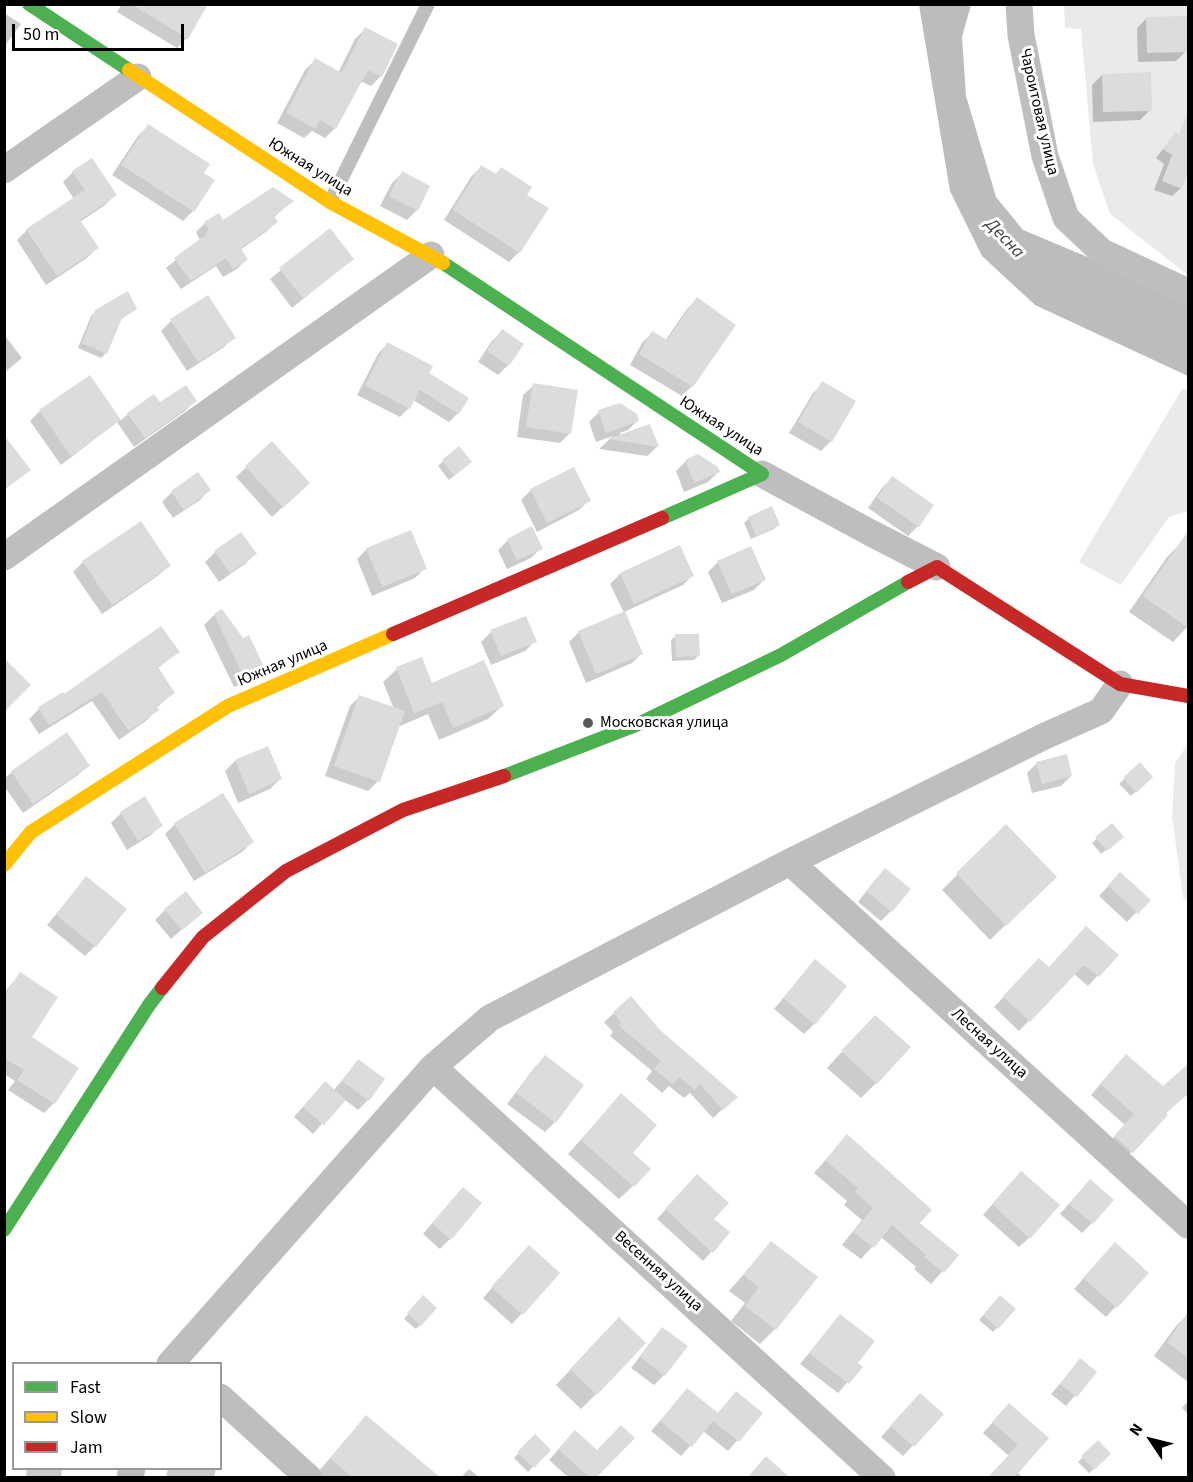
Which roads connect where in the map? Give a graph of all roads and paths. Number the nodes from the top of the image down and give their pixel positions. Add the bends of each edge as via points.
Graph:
1 (29, 4) edge
2 (428, 4) edge
3 (1019, 4) edge
4 (138, 76) junction
5 (4, 170) edge
6 (330, 202) junction
7 (431, 255) junction
8 (1188, 291) edge
9 (762, 474) junction
10 (4, 558) edge
11 (937, 567) junction
12 (1120, 684) junction
13 (1188, 696) edge
14 (790, 862) junction
15 (4, 865) edge
16 (433, 1067) junction
17 (1188, 1225) edge
18 (4, 1230) edge
19 (176, 1361) edge
20 (222, 1399) edge
21 (309, 1478) edge
22 (882, 1478) edge

1 - 4 street, Южная улица
2 - 6 lane
3 - 8 street, Чароитовая улица via 1021,35 1045,156 1066,218 1102,252
4 - 5 street
4 - 6 street, Южная улица
6 - 7 street, Южная улица
7 - 9 street, Южная улица
7 - 10 street
9 - 11 street
9 - 15 street, Южная улица via 228,706 31,832
11 - 12 street
11 - 18 street via 782,655 636,725 525,769 403,810 286,871 203,937 149,1005
12 - 13 street
12 - 14 street via 1101,711
14 - 16 street via 490,1018
14 - 17 street, Лесная улица
16 - 19 street
16 - 22 street, Весенняя улица
20 - 21 street

